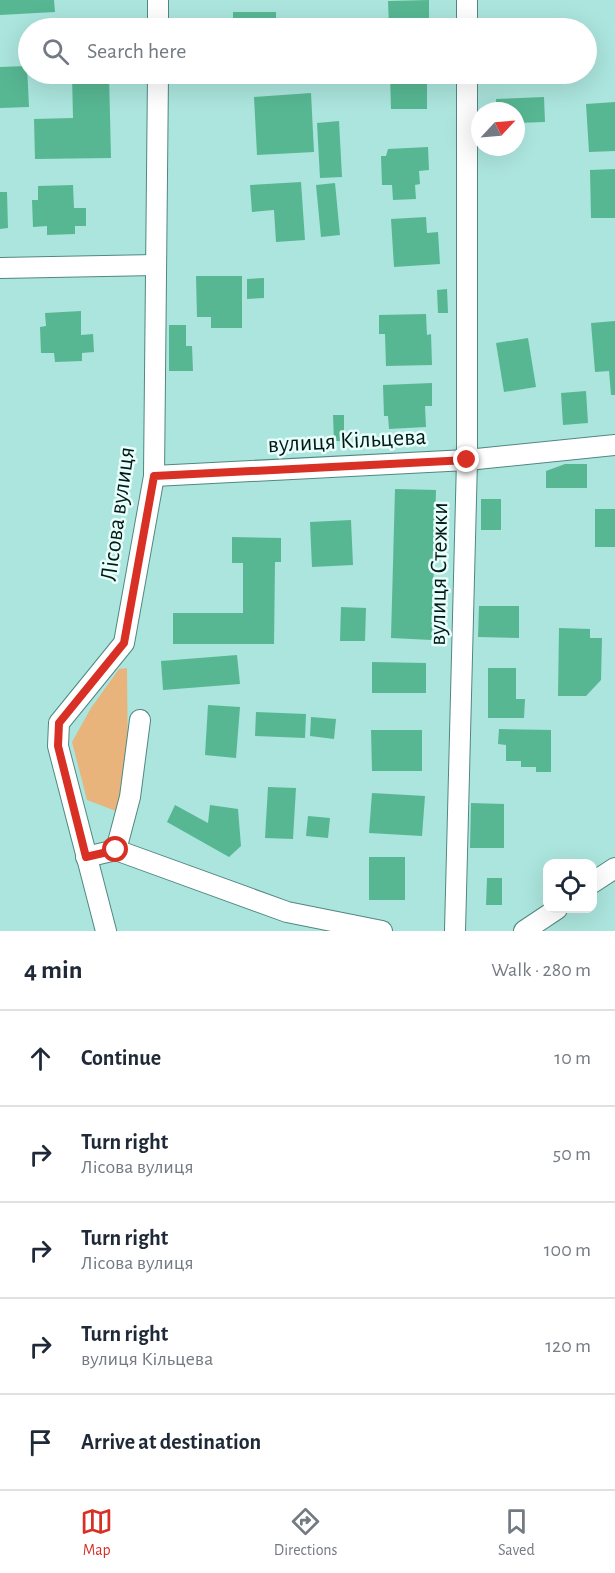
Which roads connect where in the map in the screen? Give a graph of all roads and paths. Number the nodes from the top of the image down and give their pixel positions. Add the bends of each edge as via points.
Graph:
1 (158, 0) edge
2 (467, 0) edge
3 (158, 18) edge
4 (467, 18) edge
5 (158, 84) edge
6 (467, 84) edge
7 (156, 265) junction
8 (0, 268) edge
9 (615, 445) edge
10 (467, 460) junction
11 (154, 476) junction
12 (140, 720) dead end
13 (116, 850) junction
14 (86, 857) junction
15 (615, 868) edge
16 (597, 880) edge
17 (550, 913) edge
18 (106, 931) edge
19 (382, 931) edge
20 (455, 931) edge
21 (524, 931) edge

1 - 3 street
2 - 4 street
5 - 7 street, Лісова вулиця
6 - 10 street, вулиця Стежки
7 - 8 street
7 - 11 street, Лісова вулиця
9 - 10 street, вулиця Кільцева
10 - 11 street, вулиця Кільцева
10 - 20 street, вулиця Стежки
11 - 14 street, Лісова вулиця via 124,643 59,723 58,746
12 - 13 street via 130,797
13 - 14 street
13 - 19 street via 287,912
14 - 18 street, Лісова вулиця
15 - 16 street
17 - 21 street

